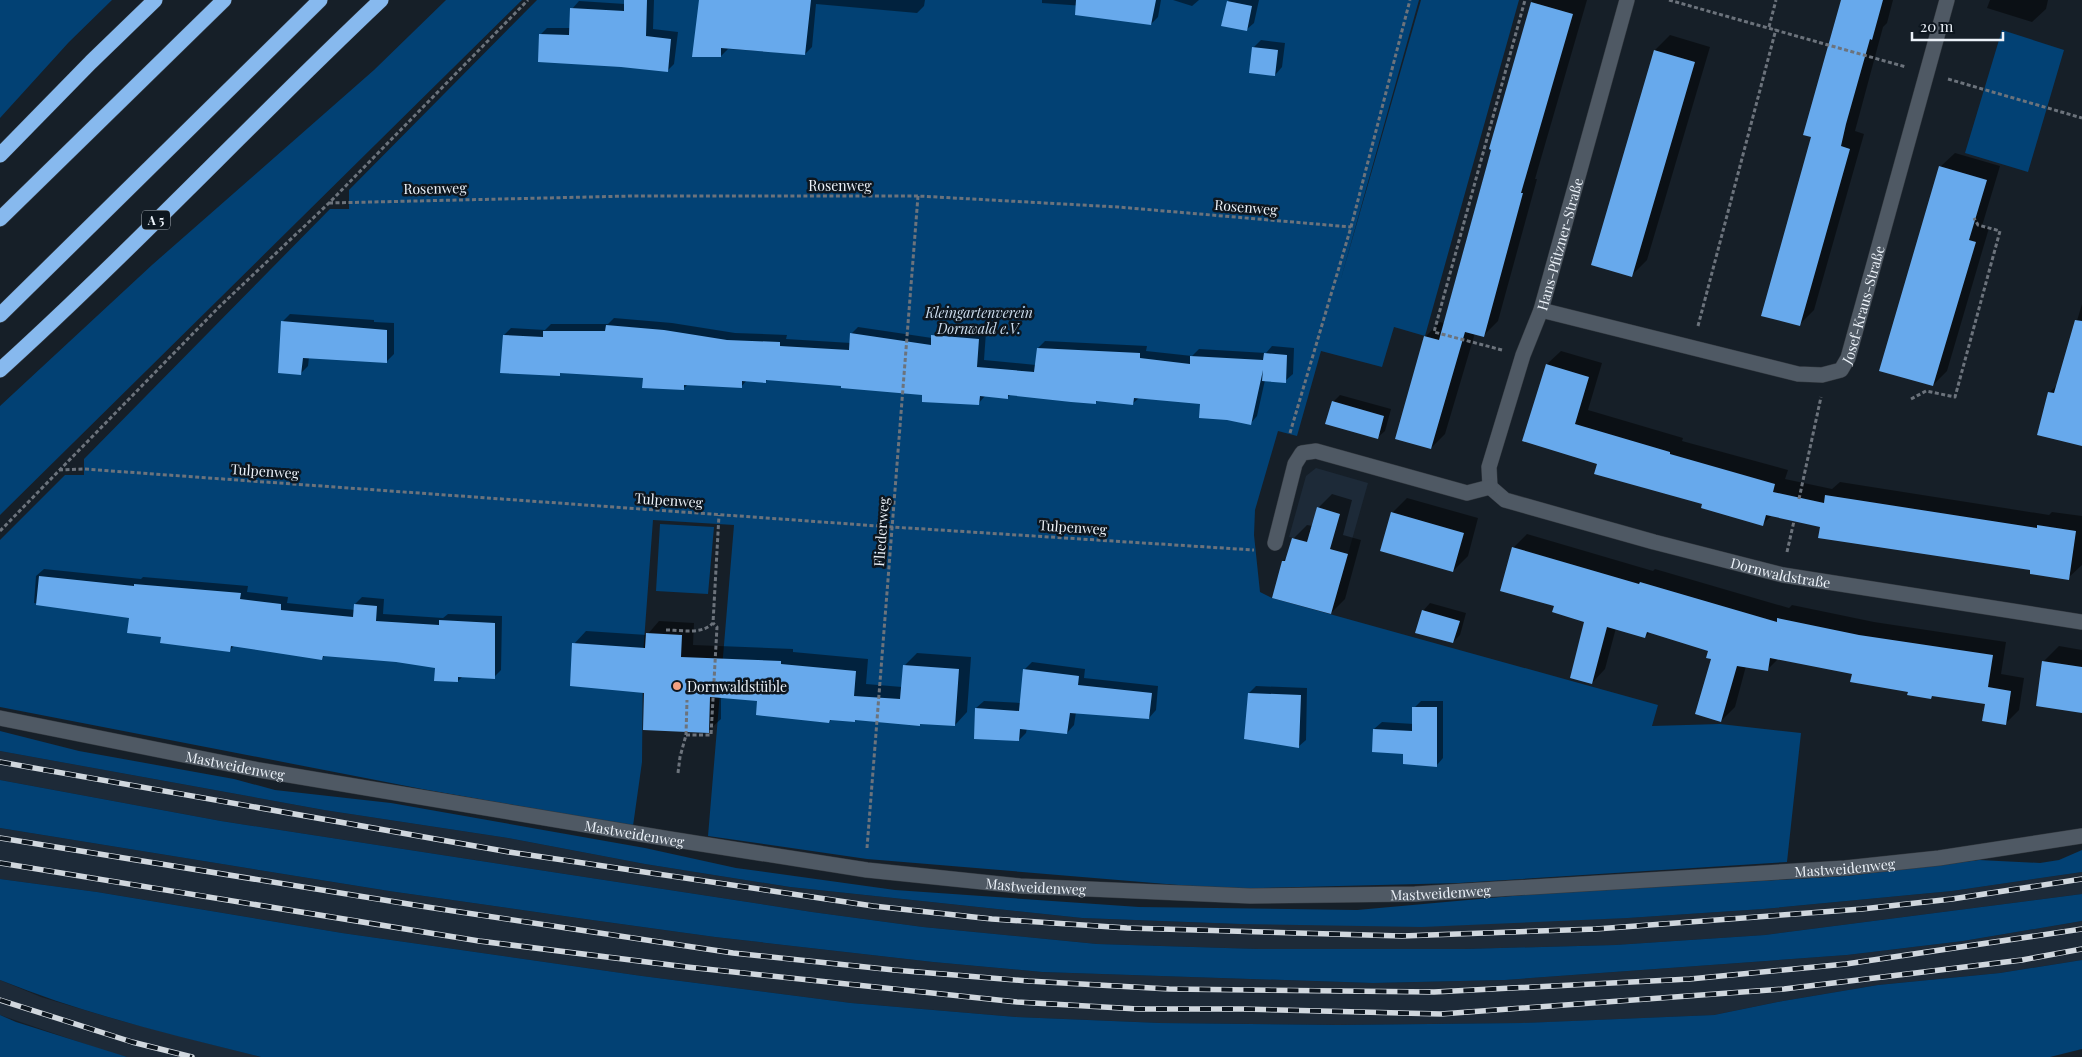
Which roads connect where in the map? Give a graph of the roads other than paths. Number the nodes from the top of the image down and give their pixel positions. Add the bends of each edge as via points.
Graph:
1 (156, 0) edge
2 (224, 0) edge
3 (320, 0) edge
4 (381, 0) edge
5 (1627, 0) edge
6 (1947, 0) edge
7 (0, 155) edge
8 (0, 219) edge
9 (1542, 310) junction
10 (0, 315) edge
11 (0, 370) edge
12 (1490, 487) junction
13 (1275, 543) road end
14 (2082, 622) edge
15 (0, 718) edge
16 (2082, 836) edge

1 - 7 highway
2 - 8 highway
3 - 10 highway
4 - 11 highway, A 5
5 - 9 street, Hans-Pfitzner-Straße
6 - 9 street, Josef-Kraus-Straße via 1848,358 1841,370 1822,375 1798,374
9 - 12 street, Hans-Pfitzner-Straße via 1523,355 1489,467
12 - 13 street via 1467,493 1316,451 1302,454 1295,464
12 - 14 street, Dornwaldstraße via 1505,500 1783,575
15 - 16 street, Mastweidenweg via 259,770 867,870 1020,886 1250,896 1415,894 1845,868 1939,858

